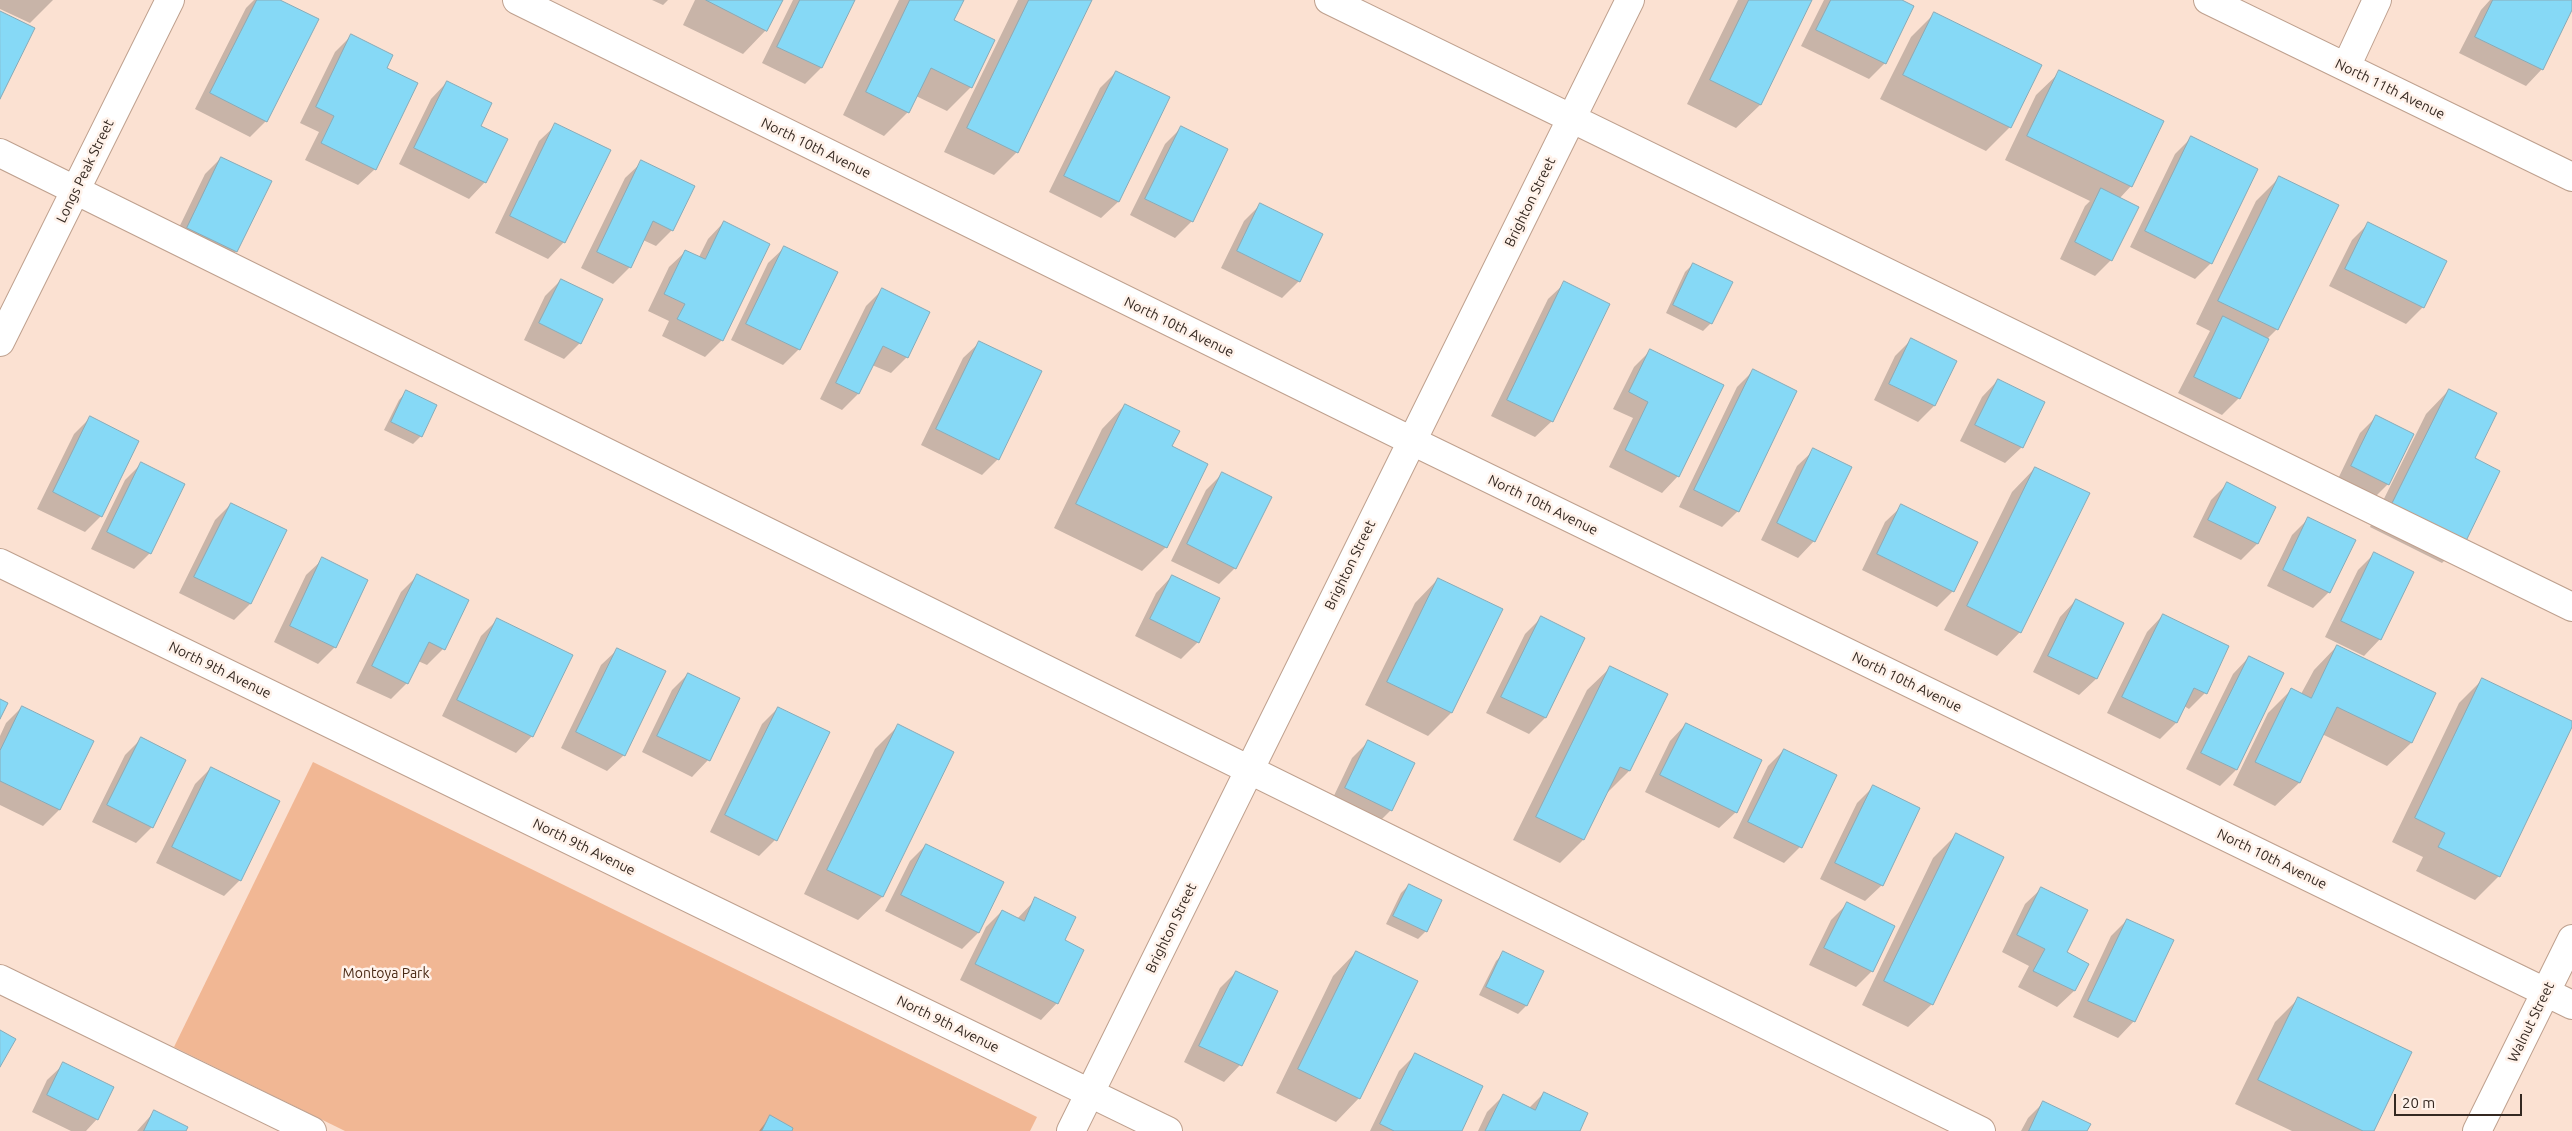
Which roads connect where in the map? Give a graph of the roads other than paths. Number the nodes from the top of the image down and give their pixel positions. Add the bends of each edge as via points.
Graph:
1 (170, 0) edge
2 (517, 0) edge
3 (1330, 0) edge
4 (1630, 0) edge
5 (2208, 0) edge
6 (2377, 0) edge
7 (2346, 67) junction
8 (1571, 118) junction
9 (0, 153) edge
10 (2572, 177) edge
11 (76, 190) junction
12 (0, 342) edge
13 (1412, 441) junction
14 (0, 563) edge
15 (2572, 607) edge
16 (1249, 769) junction
17 (2572, 939) edge
18 (0, 979) edge
19 (2546, 992) junction
20 (2572, 1005) edge
21 (1090, 1093) junction
22 (312, 1131) edge
23 (1071, 1131) edge
24 (1168, 1131) edge
25 (1981, 1131) edge
26 (2477, 1131) edge

1 - 11 street, Longs Peak Street
2 - 13 street, North 10th Avenue
3 - 8 street
4 - 8 street, Brighton Street
5 - 7 street, North 11th Avenue
6 - 7 street
7 - 10 street, North 11th Avenue
8 - 13 street, Brighton Street
8 - 15 street
9 - 11 street
11 - 12 street, Longs Peak Street
11 - 16 street
13 - 16 street, Brighton Street
13 - 19 street, North 10th Avenue
14 - 21 street, North 9th Avenue
16 - 21 street, Brighton Street
16 - 25 street
17 - 19 street, Walnut Street
18 - 22 street
19 - 20 street, North 10th Avenue
19 - 26 street, Walnut Street
21 - 23 street, Brighton Street
21 - 24 street, North 9th Avenue

